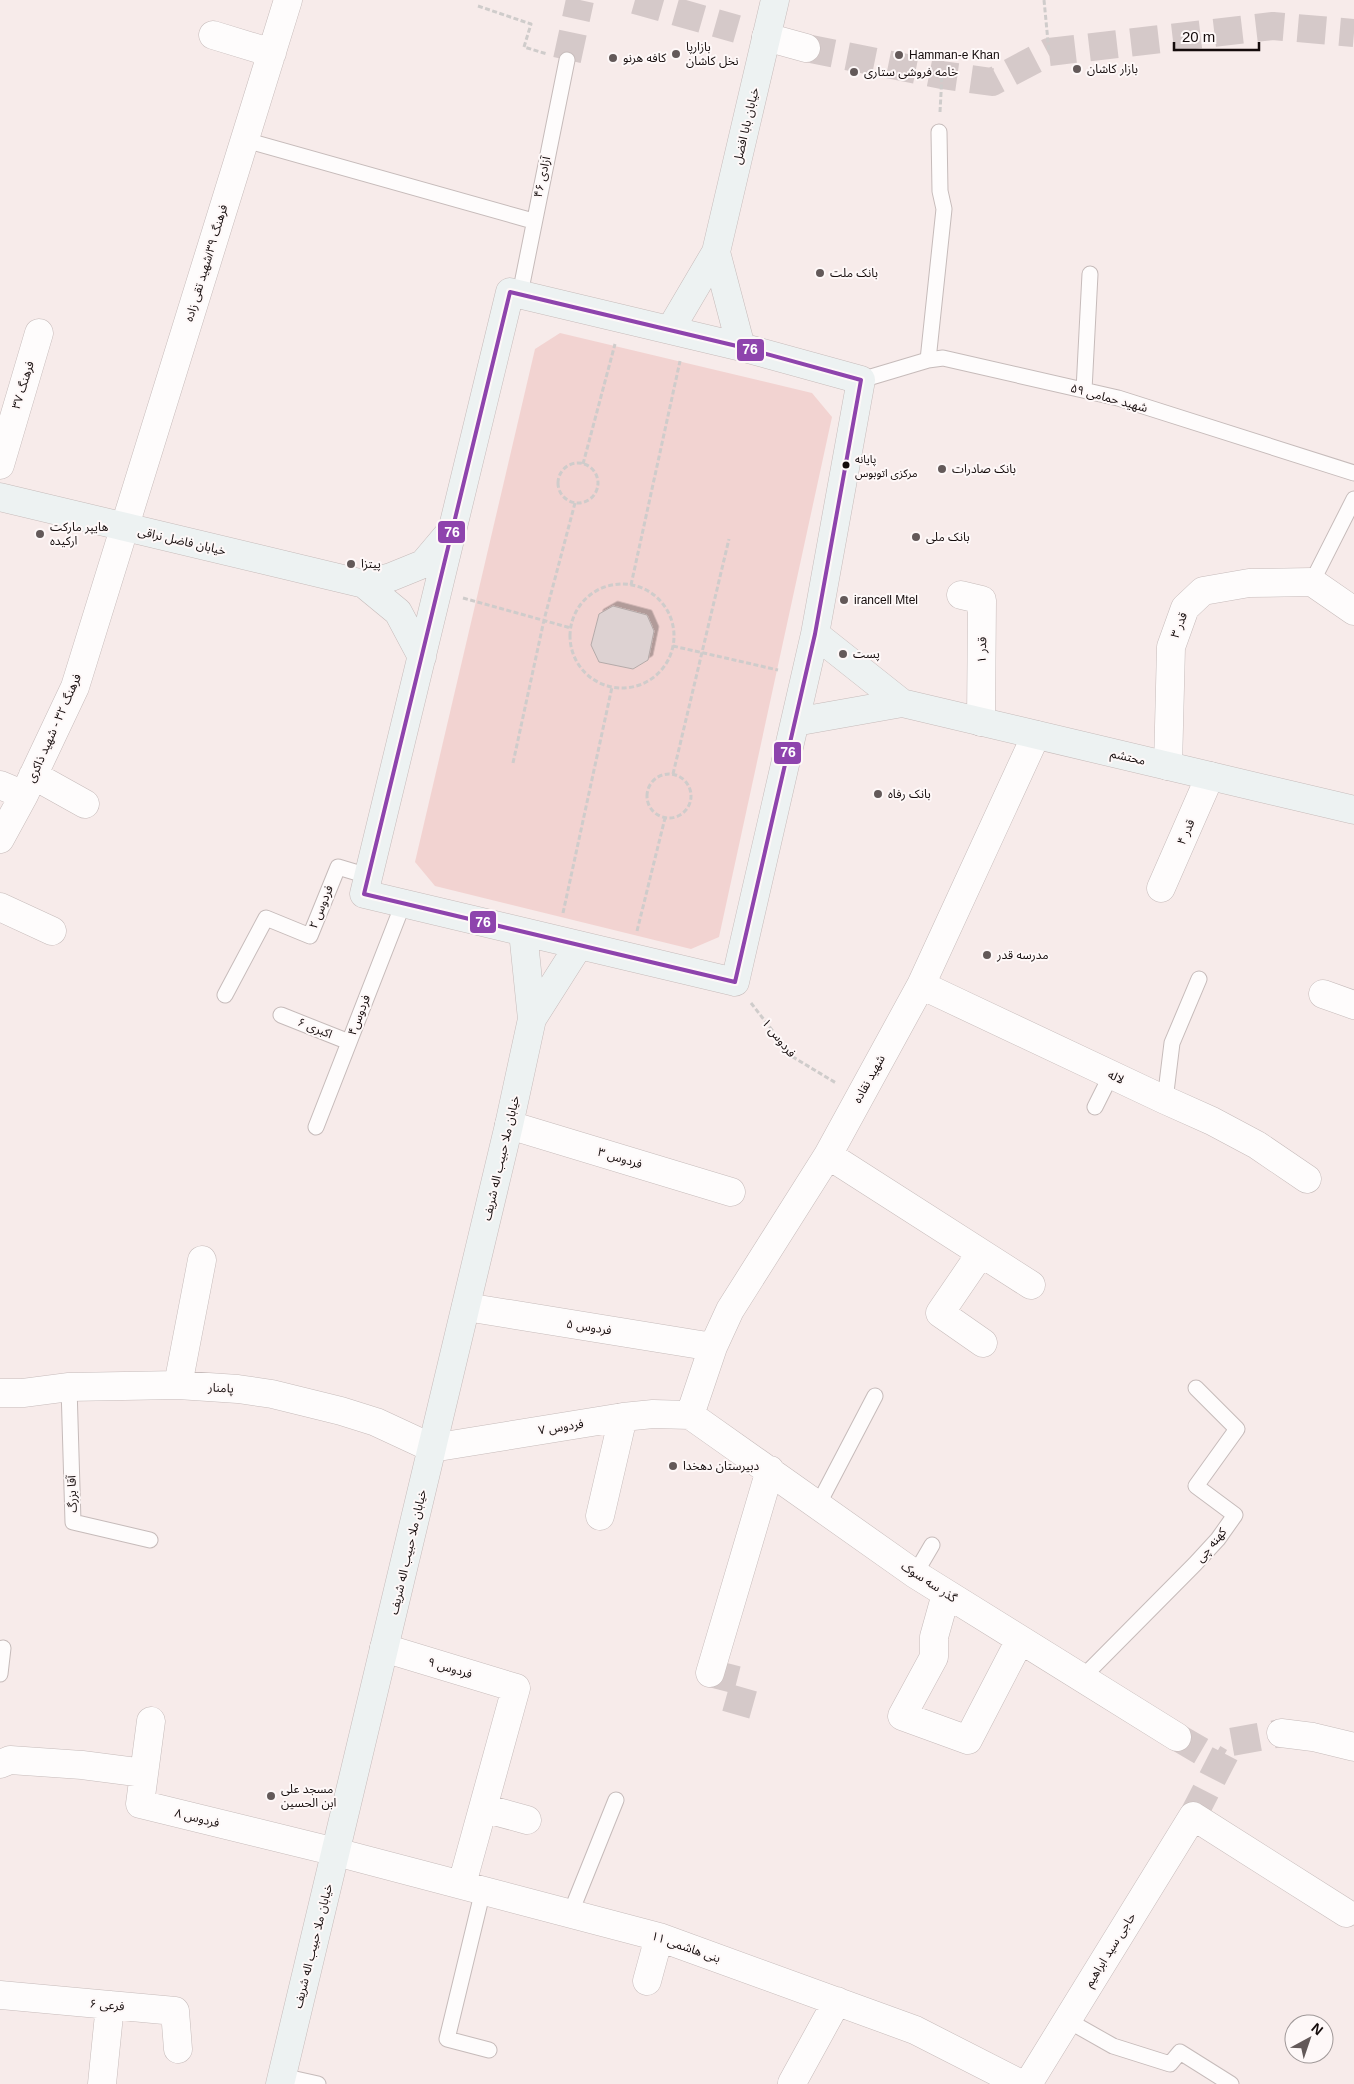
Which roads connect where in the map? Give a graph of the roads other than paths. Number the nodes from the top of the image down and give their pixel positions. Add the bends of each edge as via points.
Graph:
1 (288, 0) edge
2 (775, 0) edge
3 (213, 35) dead end
4 (766, 37) junction
5 (806, 48) tunnel mouth
6 (272, 53) junction
7 (567, 60) tunnel mouth
8 (939, 132) road end
9 (244, 140) junction
10 (533, 221) junction
11 (716, 252) junction
12 (1090, 274) dead end
13 (520, 294) junction
14 (678, 332) junction
15 (39, 333) dead end
16 (741, 347) junction
17 (928, 360) junction
18 (861, 380) junction
19 (1084, 390) junction
20 (0, 465) edge
21 (1354, 473) edge
22 (0, 497) edge
23 (1354, 499) edge
24 (125, 527) junction
25 (454, 527) junction
26 (1312, 582) junction
27 (364, 584) junction
28 (961, 595) dead end
29 (1354, 611) edge
30 (815, 634) junction
31 (422, 657) junction
32 (902, 703) junction
33 (795, 722) junction
34 (981, 722) junction
35 (1036, 735) junction
36 (1168, 766) junction
37 (1210, 776) junction
38 (19, 785) edge
39 (85, 804) dead end
40 (1354, 810) edge
41 (0, 839) edge
42 (368, 876) junction
43 (1161, 888) dead end
44 (403, 904) junction
45 (0, 907) edge
46 (52, 931) dead end
47 (523, 932) junction
48 (567, 943) junction
49 (1199, 979) dead end
50 (921, 985) junction
51 (1323, 994) dead end
52 (225, 995) dead end
53 (1354, 1005) edge
54 (281, 1015) dead end
55 (532, 1019) junction
56 (349, 1042) junction
57 (1111, 1075) junction
58 (1165, 1100) junction
59 (1095, 1107) dead end
60 (509, 1124) junction
61 (316, 1127) dead end
62 (828, 1155) junction
63 (1307, 1179) dead end
64 (731, 1192) dead end
65 (981, 1253) junction
66 (202, 1260) dead end
67 (1032, 1285) dead end
68 (466, 1307) junction
69 (983, 1343) dead end
70 (712, 1347) junction
71 (178, 1385) junction
72 (69, 1387) junction
73 (1196, 1388) dead end
74 (0, 1394) edge
75 (875, 1396) dead end
76 (690, 1415) junction
77 (623, 1417) junction
78 (432, 1448) junction
79 (770, 1470) junction
80 (818, 1505) junction
81 (600, 1516) dead end
82 (150, 1540) dead end
83 (932, 1546) dead end
84 (915, 1574) junction
85 (946, 1594) junction
86 (1020, 1640) junction
87 (3, 1648) dead end
88 (384, 1648) junction
89 (710, 1673) dead end
90 (0, 1674) edge
91 (1082, 1678) junction
92 (151, 1721) dead end
93 (1281, 1733) tunnel mouth
94 (1177, 1737) tunnel mouth
95 (1354, 1747) edge
96 (0, 1764) edge
97 (144, 1773) junction
98 (616, 1800) dead end
99 (483, 1808) junction
100 (527, 1820) dead end
101 (336, 1852) junction
102 (473, 1887) junction
103 (571, 1912) junction
104 (1346, 1913) dead end
105 (660, 1936) junction
106 (647, 1981) dead end
107 (0, 1995) edge
108 (838, 2001) junction
109 (110, 2005) junction
110 (1067, 2020) junction
111 (178, 2050) dead end
112 (490, 2050) dead end
113 (281, 2080) edge
114 (792, 2082) dead end
115 (102, 2084) edge
116 (318, 2084) edge
117 (1022, 2084) edge
118 (1028, 2084) edge
119 (1231, 2084) edge

1 - 6 street, فرهنگ ۳۹/شهید تقی زاده
2 - 4 main road, خیابان بابا افضل
3 - 6 street
4 - 5 street
4 - 11 main road, خیابان بابا افضل
6 - 9 street, فرهنگ ۳۹/شهید تقی زاده
7 - 10 lane, آزادی ۴۶
8 - 17 lane via 940,191 944,209
9 - 10 lane
9 - 24 street, فرهنگ ۳۹/شهید تقی زاده
10 - 13 lane, آزادی ۴۶
11 - 14 main road, خیابان بابا افضل
11 - 16 main road, خیابان بابا افضل
12 - 19 lane
13 - 14 main road
13 - 25 main road via 510,292
14 - 16 main road
15 - 20 street, فرهنگ ۳۷
16 - 18 main road
17 - 18 lane, شهید حمامی ۵۹
17 - 19 lane, شهید حمامی ۵۹ via 943,358
18 - 30 main road
19 - 21 lane, شهید حمامی ۵۹
22 - 24 main road, خیابان فاضل نراقی
23 - 26 lane
24 - 27 main road, خیابان فاضل نراقی
24 - 38 street, فرهنگ ۳۲ - شهید ذاکری via 75,687
25 - 27 main road, خیابان فاضل نراقی via 423,564
25 - 31 main road
26 - 29 street
26 - 36 street, قدر ۳ via 1249,583 1203,591 1185,608 1170,647
27 - 31 main road, خیابان فاضل نراقی via 398,612
28 - 34 street, قدر ۱ via 982,600
30 - 32 main road, محتشم
30 - 33 main road
31 - 42 main road
32 - 33 main road, محتشم
32 - 34 main road, محتشم
33 - 48 main road via 735,982
34 - 35 main road, محتشم
35 - 36 main road, محتشم
35 - 50 street, شهید نقاده
36 - 37 main road, محتشم
37 - 40 main road, محتشم
37 - 43 street, قدر ۴
38 - 39 street
38 - 41 street, فرهنگ ۳۲ - شهید ذاکری
42 - 44 main road via 364,894
42 - 52 lane, فردوس ۲ via 338,867 310,936 266,918
44 - 47 main road
44 - 56 lane, فردوس۴
45 - 46 street
47 - 48 main road
47 - 55 main road, خیابان ملا حبیب اله شریف
48 - 55 main road, خیابان ملا حبیب اله شریف
49 - 58 lane via 1172,1043
50 - 57 street, لاله
50 - 62 street, شهید نقاده
51 - 53 street
54 - 56 lane, اکبری ۶
55 - 60 main road, خیابان ملا حبیب اله شریف
56 - 61 lane, فردوس۴
57 - 58 street, لاله
57 - 59 lane
58 - 63 street, لاله via 1257,1145
60 - 64 street, فردوس ۳
60 - 68 main road, خیابان ملا حبیب اله شریف
62 - 65 street
62 - 70 street, شهید نقاده via 730,1310
65 - 67 street
65 - 69 street via 940,1313
66 - 71 street
68 - 70 street, فردوس ۵
68 - 78 main road, خیابان ملا حبیب اله شریف
70 - 76 street, شهید نقاده
71 - 72 street, پامنار
71 - 78 street, پامنار via 272,1394 376,1422
72 - 74 street, پامنار
72 - 82 lane, آقا بزرگ via 73,1522
73 - 91 lane, کهنه چی via 1237,1429 1196,1486 1235,1515 1195,1564
75 - 80 lane
76 - 77 street, فردوس ۷
76 - 79 street, گذر سه سوک
77 - 78 street, فردوس ۷
77 - 81 street
78 - 88 main road, خیابان ملا حبیب اله شریف
79 - 80 street, گذر سه سوک
79 - 89 street
80 - 84 street, گذر سه سوک
83 - 84 lane
84 - 85 street, گذر سه سوک
85 - 86 street, گذر سه سوک
85 - 86 street via 934,1637 934,1657 902,1716 968,1740
86 - 91 street, گذر سه سوک
87 - 90 lane
88 - 99 street, فردوس ۹ via 516,1688
88 - 101 main road, خیابان ملا حبیب اله شریف
91 - 94 street, گذر سه سوک
92 - 97 street, فردوس ۸
93 - 95 street
96 - 97 street via 10,1760
97 - 101 street, فردوس ۸ via 140,1804
98 - 103 lane
99 - 100 street
99 - 102 street
101 - 102 street, بنی هاشمی ۱۱
101 - 113 main road, خیابان ملا حبیب اله شریف
102 - 103 street, بنی هاشمی ۱۱
102 - 112 lane via 447,2039
103 - 105 street, بنی هاشمی ۱۱
104 - 110 street, حاجی سید ابراهیم via 1193,1816
105 - 106 street
105 - 108 street, بنی هاشمی ۱۱
107 - 109 street, فرعی ۶
108 - 114 street
108 - 117 street, بنی هاشمی ۱۱ via 915,2030
109 - 111 street, فرعی ۶ via 175,2011
109 - 115 street
110 - 118 street, حاجی سید ابراهیم
110 - 119 lane via 1113,2046 1170,2064 1180,2052
113 - 116 lane

